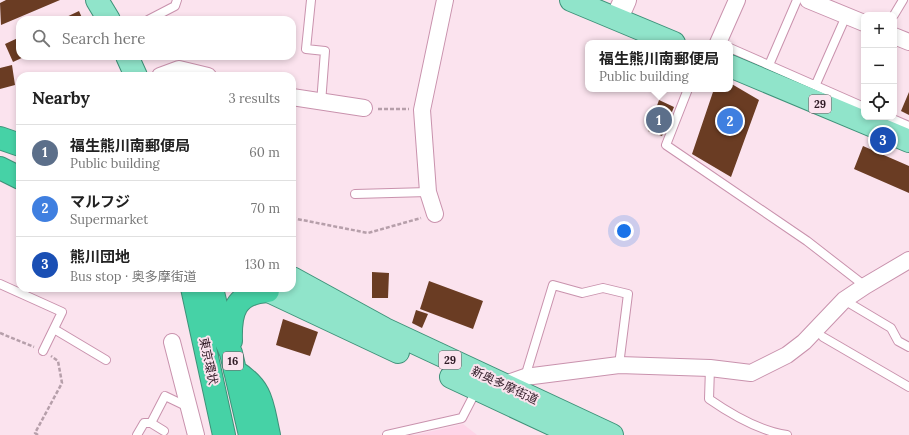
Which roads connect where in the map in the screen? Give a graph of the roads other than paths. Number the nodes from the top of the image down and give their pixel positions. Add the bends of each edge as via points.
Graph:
1 (97, 0) edge
2 (177, 0) edge
3 (311, 0) edge
4 (445, 0) edge
5 (571, 0) edge
6 (736, 0) edge
7 (808, 0) edge
8 (903, 0) edge
9 (621, 9) edge
10 (896, 12) edge
11 (106, 16) edge
12 (156, 16) edge
13 (846, 16) junction
14 (861, 22) edge
15 (897, 37) edge
16 (669, 40) edge
17 (719, 40) edge
18 (909, 42) edge
19 (733, 49) edge
20 (129, 60) edge
21 (769, 65) junction
22 (733, 67) edge
23 (134, 72) edge
24 (171, 72) edge
25 (191, 72) edge
26 (816, 84) junction
27 (687, 92) edge
28 (296, 98) edge
29 (320, 103) junction
30 (861, 104) edge
31 (364, 108) road end
32 (895, 120) edge
33 (909, 126) edge
34 (0, 138) edge
35 (909, 141) edge
36 (16, 144) edge
37 (0, 168) edge
38 (16, 176) edge
39 (428, 192) junction
40 (355, 194) dead end
41 (435, 214) road end
42 (909, 260) edge
43 (296, 280) edge
44 (0, 284) edge
45 (865, 286) junction
46 (16, 291) edge
47 (18, 292) edge
48 (193, 292) edge
49 (213, 292) edge
50 (257, 292) edge
51 (272, 292) edge
52 (844, 300) junction
53 (54, 329) junction
54 (823, 337) dead end
55 (172, 342) dead end
56 (909, 347) edge
57 (43, 351) road end
58 (106, 360) dead end
59 (233, 362) junction
60 (619, 365) junction
61 (710, 368) junction
62 (525, 377) junction
63 (909, 387) edge
64 (493, 390) junction
65 (188, 407) junction
66 (151, 423) junction
67 (164, 431) dead end
68 (137, 435) edge
69 (196, 435) edge
70 (224, 435) edge
71 (250, 435) edge
72 (269, 435) edge
73 (387, 435) edge
74 (575, 435) edge
75 (612, 435) edge
76 (787, 435) edge

1 - 11 main road
2 - 12 lane via 175,6
3 - 29 lane via 306,49 324,51
4 - 39 street via 422,110
5 - 9 main road
6 - 17 street
7 - 13 street
7 - 21 lane
8 - 10 lane
9 - 16 main road
13 - 14 street
13 - 26 lane
15 - 18 street
19 - 21 lane
20 - 23 main road
21 - 26 lane
22 - 35 main road, 29
24 - 25 street via 179,69
26 - 30 lane
27 - 45 lane via 666,145 807,241
28 - 29 street
29 - 31 street
32 - 33 lane
34 - 36 highway
37 - 38 highway
39 - 40 lane
39 - 41 street
42 - 45 street
43 - 64 main road, 新奥多摩街道 / 29
44 - 46 lane
45 - 52 street
47 - 53 lane via 62,312
48 - 70 highway, 東京環状 / 16
49 - 59 highway, 東京環状 / 16 via 223,335
50 - 59 highway via 246,296 235,307 231,322
51 - 64 main road, 新奥多摩街道 / 29
52 - 56 lane via 891,328 898,341
52 - 61 street via 804,342 787,355 751,373
53 - 57 lane
53 - 58 lane
54 - 63 lane
55 - 65 street
59 - 71 highway, 東京環状 / 16
59 - 72 highway via 255,387 261,399
60 - 61 street
60 - 62 street
60 - 62 lane via 628,294 603,288 582,293 553,285
61 - 76 lane via 709,399 769,432
62 - 64 street
64 - 73 lane via 462,418
64 - 74 main road, 新奥多摩街道 / 29
64 - 75 main road, 新奥多摩街道 / 29
65 - 66 lane via 165,396
65 - 69 street
66 - 67 lane
66 - 68 lane via 144,423

